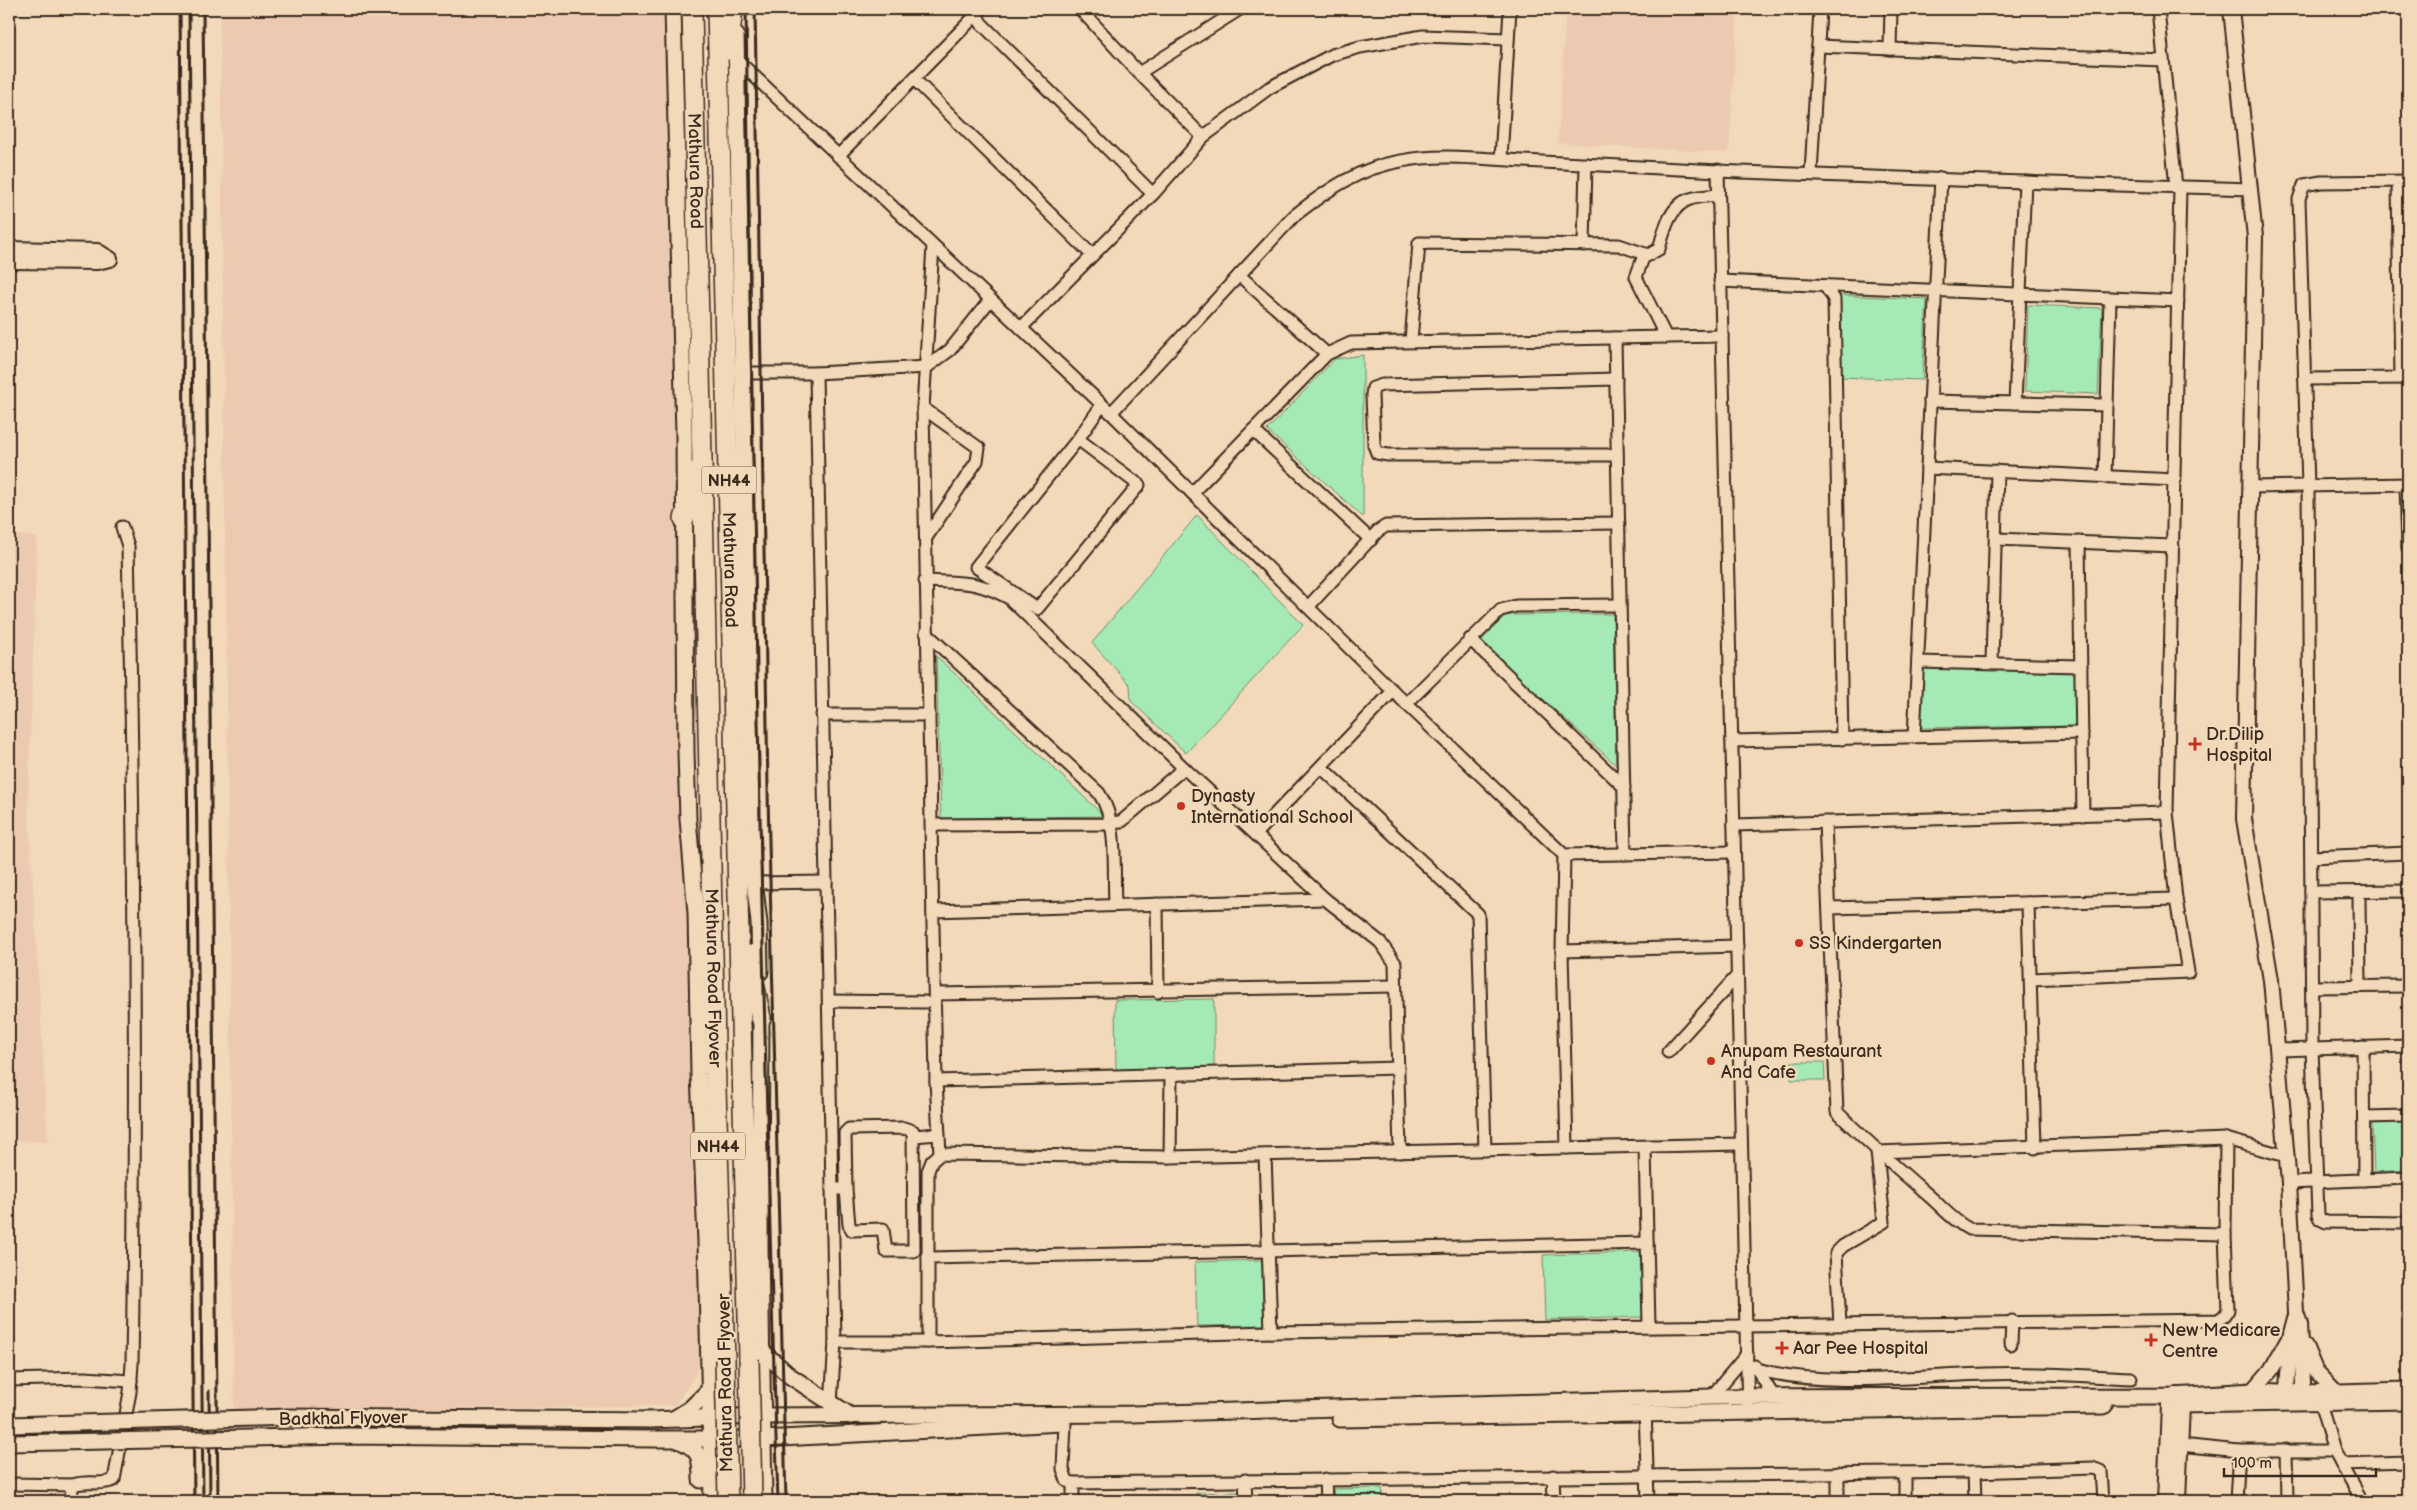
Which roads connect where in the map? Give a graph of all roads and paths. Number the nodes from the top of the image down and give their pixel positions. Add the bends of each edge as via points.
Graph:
1 (673, 9) edge
2 (692, 9) edge
3 (717, 9) edge
4 (734, 9) edge
5 (1080, 9) edge
6 (1240, 9) edge
7 (1510, 9) edge
8 (1820, 9) edge
9 (1891, 9) edge
10 (2158, 9) edge
11 (2231, 9) edge
12 (977, 11) edge
13 (1508, 39) junction
14 (1818, 46) junction
15 (1890, 49) junction
16 (736, 59) junction
17 (2163, 60) junction
18 (1139, 73) junction
19 (914, 79) junction
20 (720, 111) junction
21 (1203, 137) junction
22 (838, 156) junction
23 (1501, 160) junction
24 (1586, 164) junction
25 (1718, 170) junction
26 (1811, 174) junction
27 (1940, 178) junction
28 (2026, 182) junction
29 (2403, 182) edge
30 (2178, 187) junction
31 (2250, 190) junction
32 (1153, 194) junction
33 (1718, 195) junction
34 (1584, 245) junction
35 (933, 246) junction
36 (9, 249) edge
37 (1091, 254) junction
38 (1648, 255) junction
39 (9, 261) edge
40 (1240, 275) junction
41 (2404, 280) edge
42 (1720, 282) junction
43 (1825, 286) junction
44 (1935, 291) junction
45 (2020, 294) junction
46 (2110, 298) junction
47 (990, 300) junction
48 (2178, 301) junction
49 (1021, 328) junction
50 (1722, 336) junction
51 (1666, 337) junction
52 (1615, 338) junction
53 (1411, 341) junction
54 (1327, 354) junction
55 (927, 367) junction
56 (816, 373) junction
57 (742, 374) junction
58 (2405, 378) edge
59 (1616, 379) junction
60 (2305, 379) junction
61 (1930, 401) junction
62 (2015, 403) junction
63 (2107, 405) junction
64 (923, 408) junction
65 (1106, 409) junction
66 (1253, 430) junction
67 (1078, 439) junction
68 (703, 454) junction
69 (1617, 455) junction
70 (1927, 468) junction
71 (1997, 472) junction
72 (2105, 477) junction
73 (2175, 480) junction
74 (2407, 484) edge
75 (2308, 486) junction
76 (2250, 487) junction
77 (1192, 493) junction
78 (684, 519) junction
79 (1619, 523) junction
80 (122, 527) dead end
81 (926, 538) junction
82 (1996, 539) junction
83 (1371, 540) junction
84 (2079, 542) junction
85 (2173, 546) junction
86 (2408, 548) edge
87 (925, 582) junction
88 (1620, 605) junction
89 (1308, 608) junction
90 (926, 633) junction
91 (1470, 639) junction
92 (1918, 662) junction
93 (1992, 663) junction
94 (2081, 666) junction
95 (1393, 691) junction
96 (1406, 704) junction
97 (929, 715) junction
98 (822, 716) junction
99 (2082, 733) junction
100 (1914, 737) junction
101 (1842, 739) junction
102 (1732, 741) junction
103 (1321, 767) junction
104 (1184, 768) junction
105 (1624, 786) junction
106 (2167, 812) junction
107 (2083, 815) junction
108 (1825, 822) junction
109 (1111, 824) junction
110 (932, 825) junction
111 (1734, 825) junction
112 (1256, 834) junction
113 (738, 850) junction
114 (1734, 852) junction
115 (2408, 853) edge
116 (1625, 854) junction
117 (1564, 855) junction
118 (2311, 857) junction
119 (754, 882) junction
120 (826, 882) junction
121 (2408, 891) edge
122 (2311, 892) junction
123 (1325, 899) junction
124 (2176, 899) junction
125 (2359, 899) dead end
126 (2028, 903) junction
127 (1115, 904) junction
128 (1157, 904) junction
129 (1829, 908) junction
130 (934, 911) junction
131 (1737, 946) junction
132 (1562, 951) junction
133 (1737, 976) junction
134 (2030, 980) junction
135 (1395, 986) junction
136 (2360, 986) junction
137 (2408, 986) edge
138 (2312, 987) junction
139 (1158, 992) junction
140 (935, 994) junction
141 (829, 1001) junction
142 (925, 1002) dead end
143 (761, 1018) junction
144 (2408, 1046) edge
145 (2363, 1047) junction
146 (2312, 1048) junction
147 (2277, 1050) junction
148 (1668, 1052) dead end
149 (1398, 1068) junction
150 (1172, 1074) junction
151 (936, 1081) junction
152 (2408, 1116) edge
153 (2364, 1117) junction
154 (938, 1134) junction
155 (914, 1136) junction
156 (2226, 1139) junction
157 (1742, 1144) junction
158 (1646, 1147) junction
159 (1567, 1148) junction
160 (2035, 1148) junction
161 (1485, 1150) junction
162 (1400, 1152) junction
163 (1877, 1152) junction
164 (940, 1154) junction
165 (1265, 1155) junction
166 (2286, 1156) junction
167 (1170, 1157) junction
168 (2408, 1178) edge
169 (2364, 1180) junction
170 (2289, 1182) junction
171 (2316, 1182) junction
172 (846, 1188) junction
173 (832, 1189) junction
174 (2408, 1223) edge
175 (2225, 1234) junction
176 (1647, 1244) junction
177 (1267, 1251) junction
178 (928, 1258) junction
179 (2012, 1321) junction
180 (1840, 1324) junction
181 (1746, 1325) junction
182 (1649, 1326) junction
183 (1270, 1332) junction
184 (2296, 1333) junction
185 (835, 1342) junction
186 (928, 1342) junction
187 (2011, 1344) dead end
188 (762, 1352) junction
189 (1747, 1354) junction
190 (1757, 1369) junction
191 (762, 1376) junction
192 (2131, 1378) dead end
193 (9, 1380) edge
194 (131, 1381) junction
195 (709, 1384) junction
196 (2408, 1390) edge
197 (2253, 1391) junction
198 (2336, 1392) junction
199 (1711, 1397) junction
200 (1774, 1397) junction
201 (2286, 1397) junction
202 (2304, 1398) junction
203 (2408, 1401) edge
204 (2176, 1402) junction
205 (2320, 1403) junction
206 (831, 1404) junction
207 (1748, 1405) junction
208 (1645, 1407) junction
209 (763, 1416) junction
210 (851, 1416) junction
211 (710, 1418) junction
212 (674, 1419) junction
213 (1065, 1423) junction
214 (9, 1425) edge
215 (677, 1439) junction
216 (710, 1439) junction
217 (763, 1439) junction
218 (9, 1443) edge
219 (2180, 1445) junction
220 (2239, 1450) junction
221 (2286, 1450) junction
222 (2334, 1451) junction
223 (2408, 1462) edge
224 (2341, 1464) junction
225 (1905, 1472) junction
226 (1974, 1472) junction
227 (1838, 1473) junction
228 (1647, 1475) junction
229 (1553, 1476) junction
230 (1325, 1479) junction
231 (1245, 1480) junction
232 (1072, 1483) junction
233 (9, 1484) edge
234 (73, 1485) junction
235 (760, 1500) edge
236 (70, 1501) edge
237 (702, 1501) edge
238 (712, 1501) edge
239 (728, 1501) edge
240 (1073, 1501) edge
241 (1246, 1501) edge
242 (1326, 1501) edge
243 (1554, 1501) edge
244 (1648, 1501) edge
245 (1838, 1501) edge
246 (1905, 1501) edge
247 (1975, 1501) edge
248 (2102, 1501) edge
249 (2165, 1501) edge
250 (2178, 1501) edge
251 (2236, 1501) edge
252 (2287, 1501) edge
253 (2362, 1501) edge

1 - 78 main road
2 - 68 highway, Mathura Road / NH44
3 - 20 highway, NH44
4 - 16 main road
4 - 20 highway
5 - 18 street
6 - 18 street
7 - 13 street
8 - 14 street
9 - 15 street
10 - 17 street
11 - 31 street
12 - 19 street
12 - 32 street via 981,23
13 - 21 street via 1423,36 1332,55 1269,88
13 - 23 street
14 - 15 street
14 - 26 street
15 - 17 street
16 - 22 street
16 - 57 main road
17 - 30 street
18 - 21 street
19 - 22 street
19 - 37 street
20 - 113 highway, Mathura Road / NH44
21 - 32 street
22 - 35 street
23 - 24 street
23 - 40 street via 1422,158 1371,167 1322,194 1301,210
24 - 25 street
24 - 34 street
25 - 26 street
25 - 33 street
26 - 27 street
27 - 28 street
27 - 44 street
28 - 30 street
28 - 45 street
29 - 41 street
29 - 60 street via 2304,185 2299,199
30 - 31 street
30 - 48 street
31 - 76 street via 2256,237
32 - 37 street
33 - 38 street via 1688,199 1677,208 1666,222 1659,249
33 - 42 street
34 - 38 street via 1619,245
34 - 53 street via 1418,243
35 - 47 street
35 - 55 street
36 - 39 street via 97,251 110,258 97,262
37 - 49 street
38 - 51 street via 1643,258 1636,277
40 - 54 street
40 - 65 street
41 - 58 street
42 - 43 street
42 - 50 street
43 - 44 street
43 - 101 street via 1834,299
44 - 45 street
44 - 61 street
45 - 46 street
45 - 62 street
46 - 48 street
46 - 63 street
47 - 49 street
47 - 55 street via 950,350
48 - 73 street
49 - 65 street
50 - 51 street
50 - 102 street
51 - 52 street
52 - 53 street
52 - 59 street
53 - 54 street via 1351,343
54 - 66 street
55 - 56 street
55 - 64 street
56 - 57 street
56 - 98 street
57 - 119 main road
58 - 60 street
59 - 69 street
59 - 69 street via 1382,385 1373,388 1372,395 1377,453
60 - 75 street
61 - 62 street
61 - 70 street
62 - 63 street
63 - 72 street
64 - 81 street
64 - 81 street via 979,448 977,461
65 - 67 street
65 - 77 street
66 - 77 street
66 - 83 street
67 - 67 street via 976,567 1037,610 1139,485
68 - 78 highway
68 - 239 highway, Mathura Road Flyover / NH44, bridge
69 - 79 street
70 - 71 street
70 - 92 street
71 - 72 street
71 - 82 street
72 - 73 street
73 - 85 street
74 - 75 street
74 - 86 street
75 - 76 street
75 - 118 street
76 - 147 street via 2244,819 2271,980
77 - 89 street
78 - 195 main road via 686,752 696,913
79 - 83 street via 1400,525 1386,526
79 - 88 street
80 - 194 street via 128,546 132,759 136,1156
81 - 87 street
82 - 84 street
82 - 93 street
83 - 89 street
84 - 85 street
84 - 94 street
85 - 106 street
87 - 90 street
87 - 104 street via 975,583 1009,598
88 - 91 street via 1516,606 1501,610
88 - 105 street
89 - 95 street
90 - 97 street
90 - 109 street via 1099,793 1107,805
91 - 96 street
91 - 105 street
92 - 93 street
92 - 100 street
93 - 94 street
94 - 99 street
95 - 96 street
95 - 103 street
96 - 117 street
97 - 98 street
97 - 110 street
98 - 120 street
99 - 100 street
99 - 107 street
100 - 101 street
101 - 102 street
102 - 111 street
103 - 112 street
103 - 161 street via 1478,914
104 - 109 street via 1122,821
104 - 112 street
105 - 116 street
106 - 107 street
106 - 124 street
107 - 108 street
108 - 111 street
108 - 129 street
109 - 110 street
109 - 127 street
110 - 130 street
111 - 114 street
112 - 123 street
113 - 143 highway
113 - 235 highway, Mathura Road Flyover / NH44, bridge
114 - 116 street
114 - 131 street
115 - 118 street
116 - 117 street
117 - 132 street
118 - 122 street
119 - 120 street
119 - 143 main road via 759,923
120 - 141 street
121 - 122 street
122 - 138 street
123 - 128 street
123 - 135 street via 1380,942 1395,963
124 - 126 street
124 - 134 street via 2188,972
125 - 136 street
126 - 129 street
126 - 134 street
127 - 128 street
127 - 130 street
128 - 139 street
129 - 163 street via 1837,1112
130 - 140 street
131 - 132 street
131 - 133 street
132 - 159 street
133 - 148 street
133 - 157 street
134 - 160 street
135 - 139 street
135 - 149 street
136 - 137 street
136 - 138 street
138 - 146 street
139 - 140 street
140 - 151 street
141 - 142 street
141 - 173 street
143 - 188 main road
144 - 145 street
145 - 146 street
145 - 153 street
146 - 147 street
146 - 171 street
147 - 166 street
149 - 150 street
149 - 162 street
150 - 151 street
150 - 167 street
151 - 154 street
152 - 153 street
153 - 169 street
154 - 155 street
154 - 164 street
155 - 172 street via 913,1131 904,1128 849,1129 845,1132
155 - 172 street via 914,1251 886,1251 883,1230 852,1230
156 - 160 street
156 - 166 street
156 - 175 street
157 - 158 street
157 - 181 street
158 - 159 street
158 - 176 street
159 - 161 street
160 - 163 street
161 - 162 street
162 - 165 street
163 - 175 street via 1969,1229
163 - 180 street via 1884,1222 1836,1253
164 - 167 street
164 - 178 street via 932,1161 928,1172
165 - 167 street
165 - 177 street
166 - 170 street
168 - 169 street
169 - 171 street
170 - 171 street
170 - 184 street
171 - 174 street via 2318,1215 2326,1222
172 - 173 street
173 - 185 street
175 - 179 street via 2228,1310 2218,1320
176 - 177 street
176 - 182 street
177 - 178 street
177 - 183 street
178 - 186 street
179 - 180 street
179 - 187 street
180 - 181 street
181 - 182 street
181 - 189 street
182 - 183 street
183 - 186 street
184 - 197 street
184 - 198 street via 2315,1370
184 - 201 street
184 - 202 street
185 - 186 street
185 - 206 street
188 - 191 main road
188 - 206 main road
189 - 190 street
189 - 199 street
189 - 207 street
190 - 192 street via 1800,1377 2013,1373
190 - 200 street
191 - 195 main road via 755,1382 734,1386
191 - 209 main road
193 - 194 street via 85,1378
194 - 234 street via 114,1480
195 - 211 main road
195 - 212 main road via 691,1408
196 - 198 main road
197 - 201 main road
197 - 204 main road
198 - 202 main road
199 - 207 main road
199 - 208 main road
200 - 204 main road
200 - 207 main road
201 - 202 main road
201 - 204 main road
202 - 205 main road
203 - 205 main road
204 - 207 main road
204 - 219 street
204 - 249 street
205 - 222 street
206 - 210 main road
207 - 208 main road
208 - 210 main road, Badkhal Flyover
208 - 213 main road, Badkhal Flyover
208 - 228 street
209 - 210 main road, Badkhal Flyover
209 - 211 main road, Badkhal Flyover
209 - 217 main road
211 - 212 main road, Badkhal Flyover
211 - 216 main road
212 - 214 main road, Badkhal Flyover, bridge via 289,1417
213 - 217 main road, Badkhal Flyover
213 - 232 street via 1063,1469 1067,1481
215 - 216 main road, Badkhal Flyover
215 - 218 main road, Badkhal Flyover, bridge via 350,1436
215 - 237 main road via 698,1452
216 - 217 main road, Badkhal Flyover
216 - 238 main road
217 - 235 main road
219 - 220 street
219 - 250 street
220 - 221 street
220 - 251 street
221 - 222 street
221 - 252 street
222 - 224 street
223 - 224 street
224 - 253 street
225 - 226 street
225 - 227 street
225 - 246 street
226 - 247 street
226 - 248 street via 2093,1468 2101,1471
227 - 228 street
227 - 245 street
228 - 229 street
228 - 244 street
229 - 230 street
229 - 243 street
230 - 231 street
230 - 242 street
231 - 232 street
231 - 241 street
232 - 240 street
233 - 234 street
234 - 236 street
235 - 238 main road via 756,1490 737,1488 720,1492

